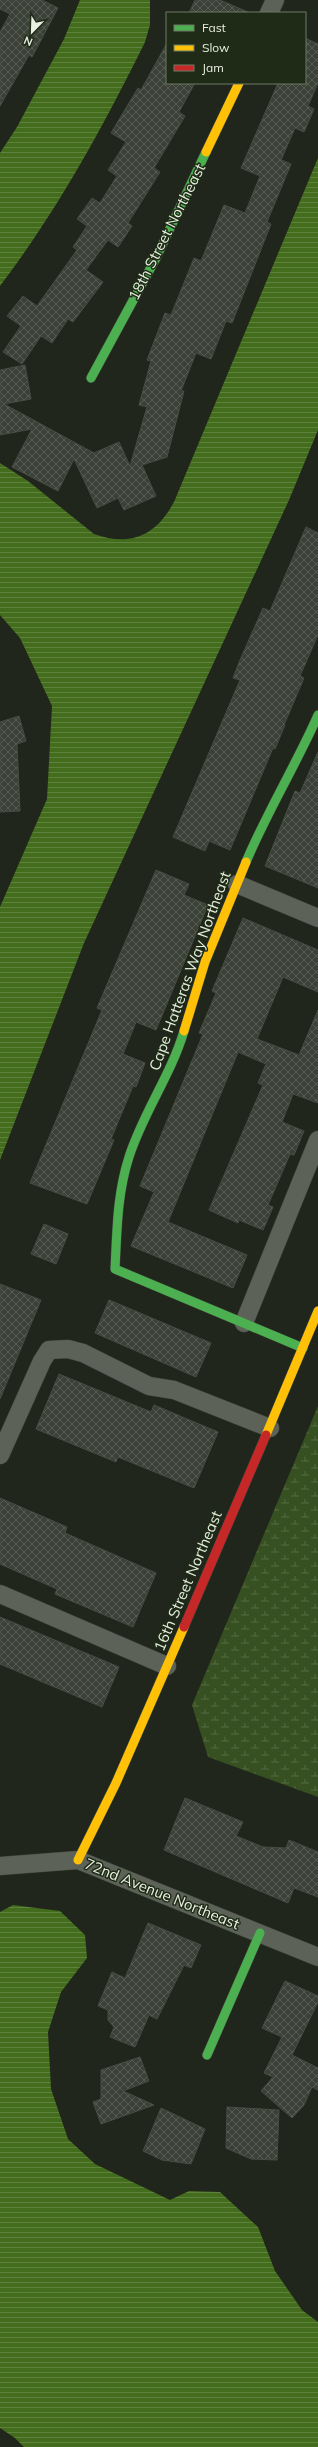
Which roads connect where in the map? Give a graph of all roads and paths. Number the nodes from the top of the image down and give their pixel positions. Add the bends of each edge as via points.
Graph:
1 (275, 0) edge
2 (269, 12) edge
3 (239, 84) edge
4 (91, 378) dead end
5 (318, 714) edge
6 (237, 884) junction
7 (318, 918) edge
8 (318, 1140) edge
9 (318, 1311) edge
10 (244, 1323) junction
11 (303, 1348) junction
12 (270, 1428) junction
13 (0, 1455) edge
14 (0, 1594) edge
15 (167, 1666) junction
16 (78, 1860) junction
17 (0, 1866) edge
18 (260, 1934) junction
19 (318, 1957) edge
20 (207, 2055) dead end

1 - 2 street
3 - 4 street, 18th Street Northeast via 156,258
5 - 6 street, Cape Hatteras Way Northeast via 308,738 264,819
6 - 7 street
6 - 10 street, Cape Hatteras Way Northeast via 205,962 178,1053 141,1126 129,1156 119,1191 115,1268
8 - 10 street
9 - 11 street, 16th Street Northeast
10 - 11 street
11 - 12 street, 16th Street Northeast
12 - 13 street via 174,1390 150,1386 83,1353 68,1349 49,1350
12 - 15 street, 16th Street Northeast
14 - 15 street
15 - 16 street, 16th Street Northeast via 98,1823
16 - 17 street, 72nd Avenue Northeast
16 - 18 street, 72nd Avenue Northeast
18 - 19 street, 72nd Avenue Northeast
18 - 20 street

